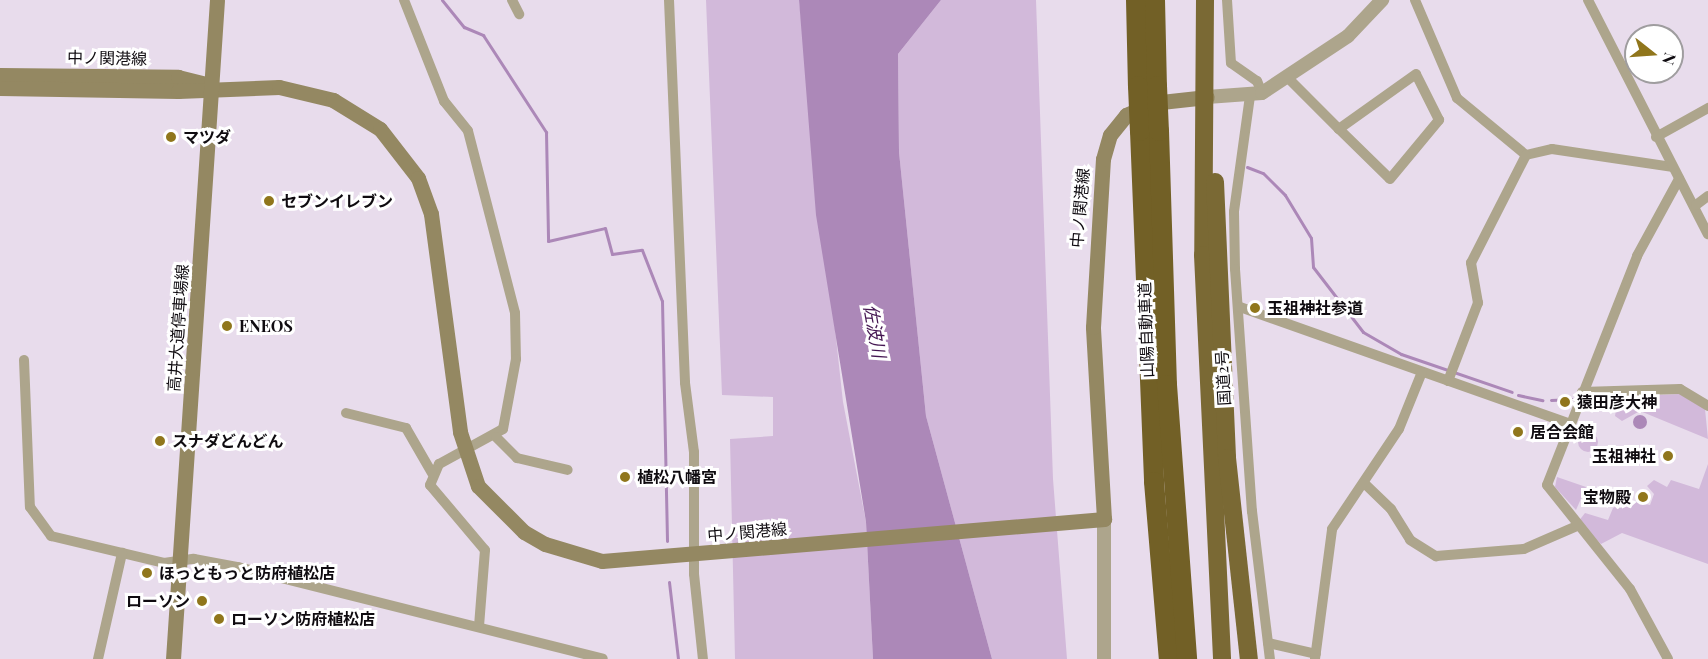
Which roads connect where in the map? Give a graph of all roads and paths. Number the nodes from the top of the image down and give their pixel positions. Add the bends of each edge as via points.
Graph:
1 (218, 0) edge
2 (404, 0) edge
3 (512, 0) edge
4 (669, 0) edge
5 (1136, 0) edge
6 (1155, 0) edge
7 (1205, 0) edge
8 (1227, 0) edge
9 (1382, 0) edge
10 (1415, 0) edge
11 (1588, 0) edge
12 (519, 14) dead end
13 (0, 75) edge
14 (1288, 78) junction
15 (213, 86) junction
16 (1148, 86) junction
17 (0, 88) edge
18 (1256, 94) junction
19 (1207, 97) junction
20 (1708, 108) edge
21 (1339, 129) junction
22 (1149, 131) junction
23 (1656, 137) junction
24 (1526, 155) junction
25 (1672, 167) junction
26 (1679, 179) junction
27 (1708, 196) edge
28 (1696, 205) junction
29 (1708, 234) edge
30 (1240, 307) junction
31 (24, 360) dead end
32 (1422, 372) junction
33 (1448, 381) junction
34 (1582, 392) junction
35 (1708, 406) edge
36 (346, 413) dead end
37 (1568, 423) junction
38 (496, 437) junction
39 (464, 451) junction
40 (568, 470) dead end
41 (432, 473) junction
42 (1364, 483) junction
43 (1104, 519) junction
44 (1577, 526) junction
45 (122, 554) junction
46 (693, 555) junction
47 (180, 560) junction
48 (479, 626) junction
49 (1268, 643) junction
50 (1187, 655) edge
51 (1316, 657) edge
52 (98, 659) edge
53 (173, 659) edge
54 (603, 659) edge
55 (703, 659) edge
56 (1104, 659) edge
57 (1169, 659) edge
58 (1222, 659) edge
59 (1249, 659) edge
60 (1270, 659) edge
61 (1668, 659) edge

1 - 15 main road, 高井大道停車場線
2 - 38 street via 444,101 468,131 510,286 516,359 508,417
3 - 12 street
4 - 46 street via 698,488
5 - 16 highway, 山陽自動車道
6 - 16 highway, 山陽自動車道
7 - 19 highway, 国道2号
8 - 18 street via 1231,63 1257,81
9 - 14 street via 1348,36
10 - 24 street via 1457,98
11 - 23 street
13 - 15 main road, 中ノ関港線 via 178,77
14 - 18 street
14 - 21 street
15 - 17 main road, 中ノ関港線 via 178,91
15 - 39 main road, 中ノ関港線 via 308,91 361,115 400,150 431,214
15 - 47 main road, 高井大道停車場線
16 - 22 highway, 山陽自動車道, bridge
18 - 19 street
18 - 30 street via 1234,212
19 - 43 main road, 中ノ関港線 via 1152,103 1126,115 1110,135 1103,159 1094,327
19 - 58 highway, 国道2号 via 1204,278
19 - 59 highway, 国道2号 via 1213,121 1227,458
20 - 23 street
21 - 21 street via 1416,74 1438,120 1390,178
22 - 50 highway, 山陽自動車道
22 - 57 highway, 山陽自動車道 via 1150,425
23 - 25 street
24 - 25 street via 1552,148
24 - 33 street via 1471,263 1478,303
25 - 26 street
26 - 28 street
26 - 34 street via 1637,256
27 - 28 street
28 - 29 street
30 - 32 street
30 - 49 street via 1252,511
31 - 45 street via 30,507 51,536
32 - 33 street
32 - 42 street via 1399,429
33 - 37 street
34 - 35 street via 1680,389
34 - 37 street
36 - 41 street via 406,428
37 - 44 street via 1547,485
38 - 39 street
38 - 40 street via 517,458
39 - 41 street
39 - 46 main road, 中ノ関港線 via 493,507 545,544 602,561
41 - 48 street via 434,496 485,550
42 - 44 street via 1391,508 1410,540 1436,556 1524,549
42 - 51 street via 1332,529
43 - 46 main road, 中ノ関港線
43 - 56 street
44 - 61 street via 1630,589
45 - 47 street via 164,563
45 - 52 street
46 - 55 street
47 - 48 street via 238,567
47 - 53 main road, 高井大道停車場線
48 - 54 street
49 - 51 street
49 - 60 street

